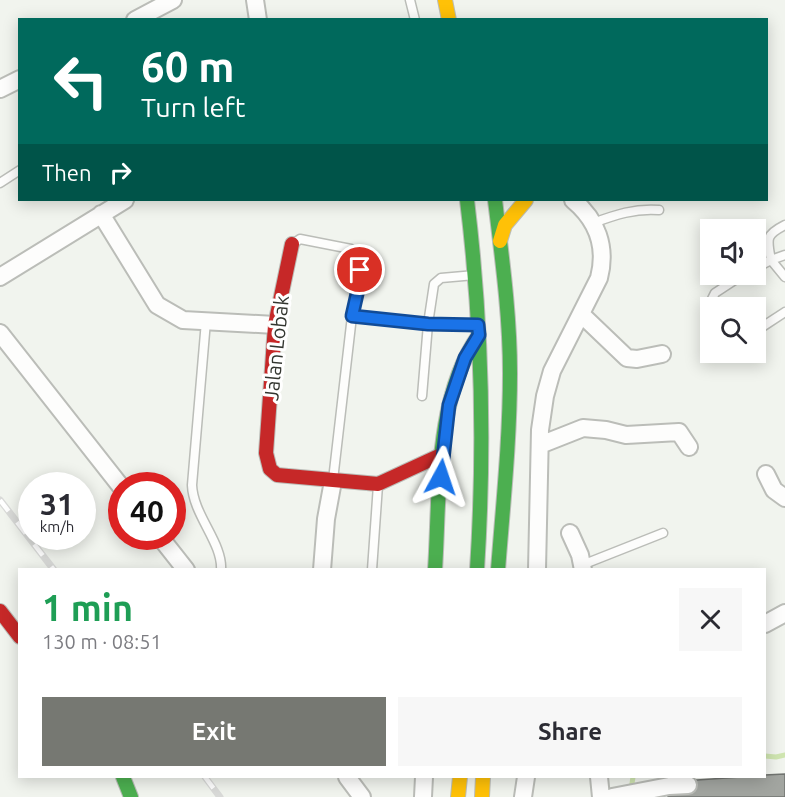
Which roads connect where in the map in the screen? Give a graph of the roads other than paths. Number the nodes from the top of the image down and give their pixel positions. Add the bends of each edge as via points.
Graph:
1 (173, 0) edge
2 (255, 0) edge
3 (410, 0) edge
4 (445, 0) edge
5 (139, 18) edge
6 (258, 18) edge
7 (414, 18) edge
8 (449, 18) edge
9 (18, 80) edge
10 (0, 88) edge
11 (18, 171) edge
12 (0, 183) edge
13 (122, 201) edge
14 (467, 201) edge
15 (478, 201) edge
16 (495, 201) edge
17 (525, 201) edge
18 (574, 201) edge
19 (659, 210) dead end
20 (101, 214) junction
21 (470, 221) junction
22 (592, 223) junction
23 (785, 225) edge
24 (500, 242) junction
25 (292, 244) joint
26 (785, 255) edge
27 (771, 260) junction
28 (766, 263) edge
29 (475, 274) junction
30 (0, 277) edge
31 (785, 277) edge
32 (727, 285) edge
33 (713, 297) edge
34 (785, 312) edge
35 (581, 314) junction
36 (352, 316) junction
37 (206, 321) junction
38 (428, 324) junction
39 (766, 324) edge
40 (276, 325) junction
41 (479, 330) junction
42 (0, 333) edge
43 (662, 354) dead end
44 (422, 396) dead end
45 (540, 445) junction
46 (689, 447) dead end
47 (443, 454) junction
48 (109, 472) edge
49 (766, 474) dead end
50 (333, 481) junction
51 (378, 484) junction
52 (785, 498) edge
53 (663, 533) dead end
54 (570, 534) dead end
55 (170, 550) edge
56 (583, 567) edge
57 (184, 568) edge
58 (221, 568) edge
59 (322, 568) edge
60 (372, 568) edge
61 (435, 568) edge
62 (477, 568) edge
63 (498, 568) edge
64 (537, 568) edge
65 (0, 611) edge
66 (785, 613) edge
67 (766, 623) edge
68 (18, 634) edge
69 (123, 778) edge
70 (424, 778) edge
71 (460, 778) edge
72 (483, 778) edge
73 (526, 778) edge
74 (599, 778) edge
75 (704, 784) edge
76 (616, 796) edge
77 (131, 797) edge
78 (423, 797) edge
79 (458, 797) edge
80 (482, 797) edge
81 (523, 797) edge
82 (601, 797) edge

1 - 5 street
2 - 6 street
3 - 7 lane
4 - 8 main road
9 - 10 street
11 - 12 lane
13 - 20 street
14 - 21 main road
15 - 21 main road
16 - 24 main road
17 - 24 main road via 505,225
18 - 22 street
19 - 22 lane via 622,212
20 - 30 street
20 - 37 street via 157,305 183,320
21 - 29 main road
22 - 35 street via 600,237 603,265
23 - 27 lane via 768,236
24 - 63 main road via 510,415
25 - 36 lane via 300,239 351,249 360,270
25 - 40 main road, Jalan Lobak
26 - 27 lane
27 - 28 lane
27 - 31 lane
29 - 38 lane via 441,278 434,284
29 - 41 main road
32 - 33 lane
34 - 39 lane
35 - 43 street via 627,358
35 - 45 street via 552,371
36 - 38 lane
36 - 50 lane
37 - 40 street
37 - 58 lane via 192,485 195,504 221,558
38 - 41 lane
38 - 44 lane
40 - 50 main road, Jalan Lobak via 266,453 270,469 277,475
41 - 47 main road via 449,405
41 - 62 main road via 483,457
42 - 48 street
45 - 46 street via 582,428 626,435 679,432
45 - 64 street
47 - 51 main road
47 - 61 main road
49 - 52 street via 774,490
50 - 51 main road
50 - 59 street
51 - 60 lane
53 - 56 lane
54 - 56 street
55 - 57 street
65 - 68 main road
66 - 67 street
69 - 77 main road
70 - 78 street
71 - 79 main road
72 - 80 main road
73 - 81 street
74 - 82 street
75 - 76 street

